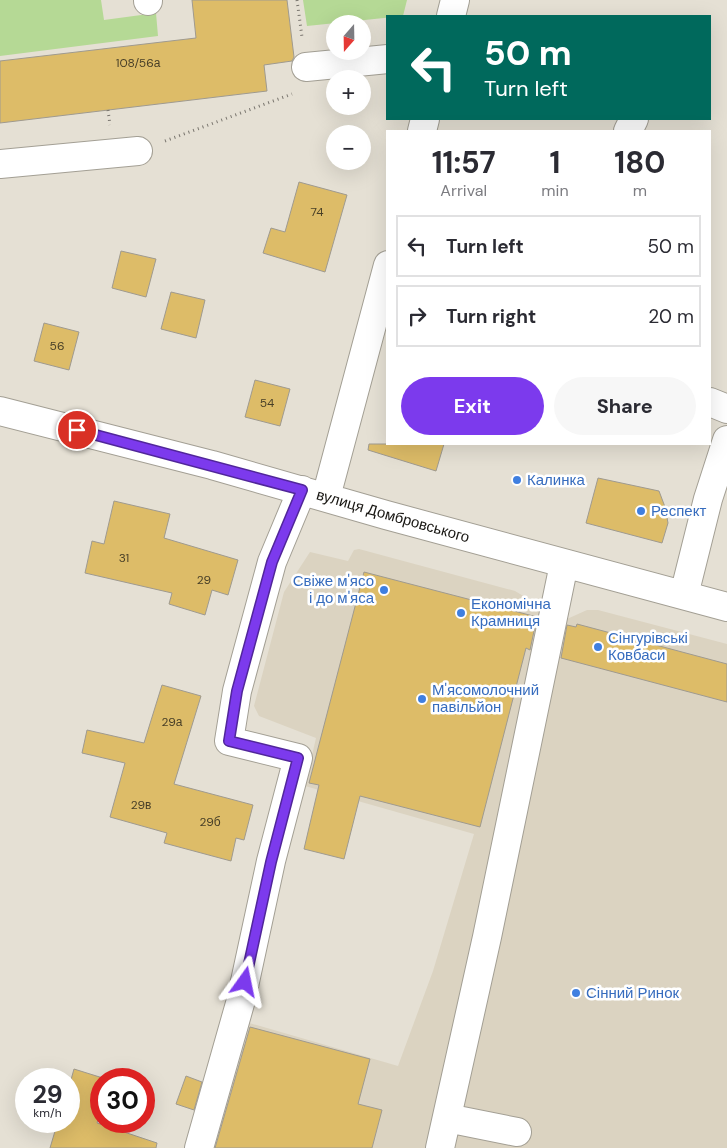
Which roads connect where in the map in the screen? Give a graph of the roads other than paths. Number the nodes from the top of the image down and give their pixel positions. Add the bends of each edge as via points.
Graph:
1 (455, 0) edge
2 (451, 15) edge
3 (386, 59) edge
4 (306, 67) road end
5 (138, 151) road end
6 (0, 164) edge
7 (386, 280) edge
8 (378, 338) edge
9 (711, 402) edge
10 (727, 409) edge
11 (0, 411) edge
12 (727, 440) edge
13 (314, 493) junction
14 (564, 564) junction
15 (684, 595) junction
16 (727, 607) edge
17 (447, 1118) junction
18 (517, 1132) dead end
19 (199, 1148) edge
20 (440, 1148) edge

1 - 2 street
3 - 4 street
5 - 6 street
7 - 8 street
8 - 13 street
9 - 10 street
11 - 13 street, вулиця Домбровського
12 - 15 street via 708,499
13 - 14 street, вулиця Домбровського
13 - 19 street via 272,562 237,691 229,741 298,758 241,1000
14 - 15 street, вулиця Домбровського
14 - 17 street
15 - 16 street, вулиця Домбровського
17 - 18 street
17 - 20 street

